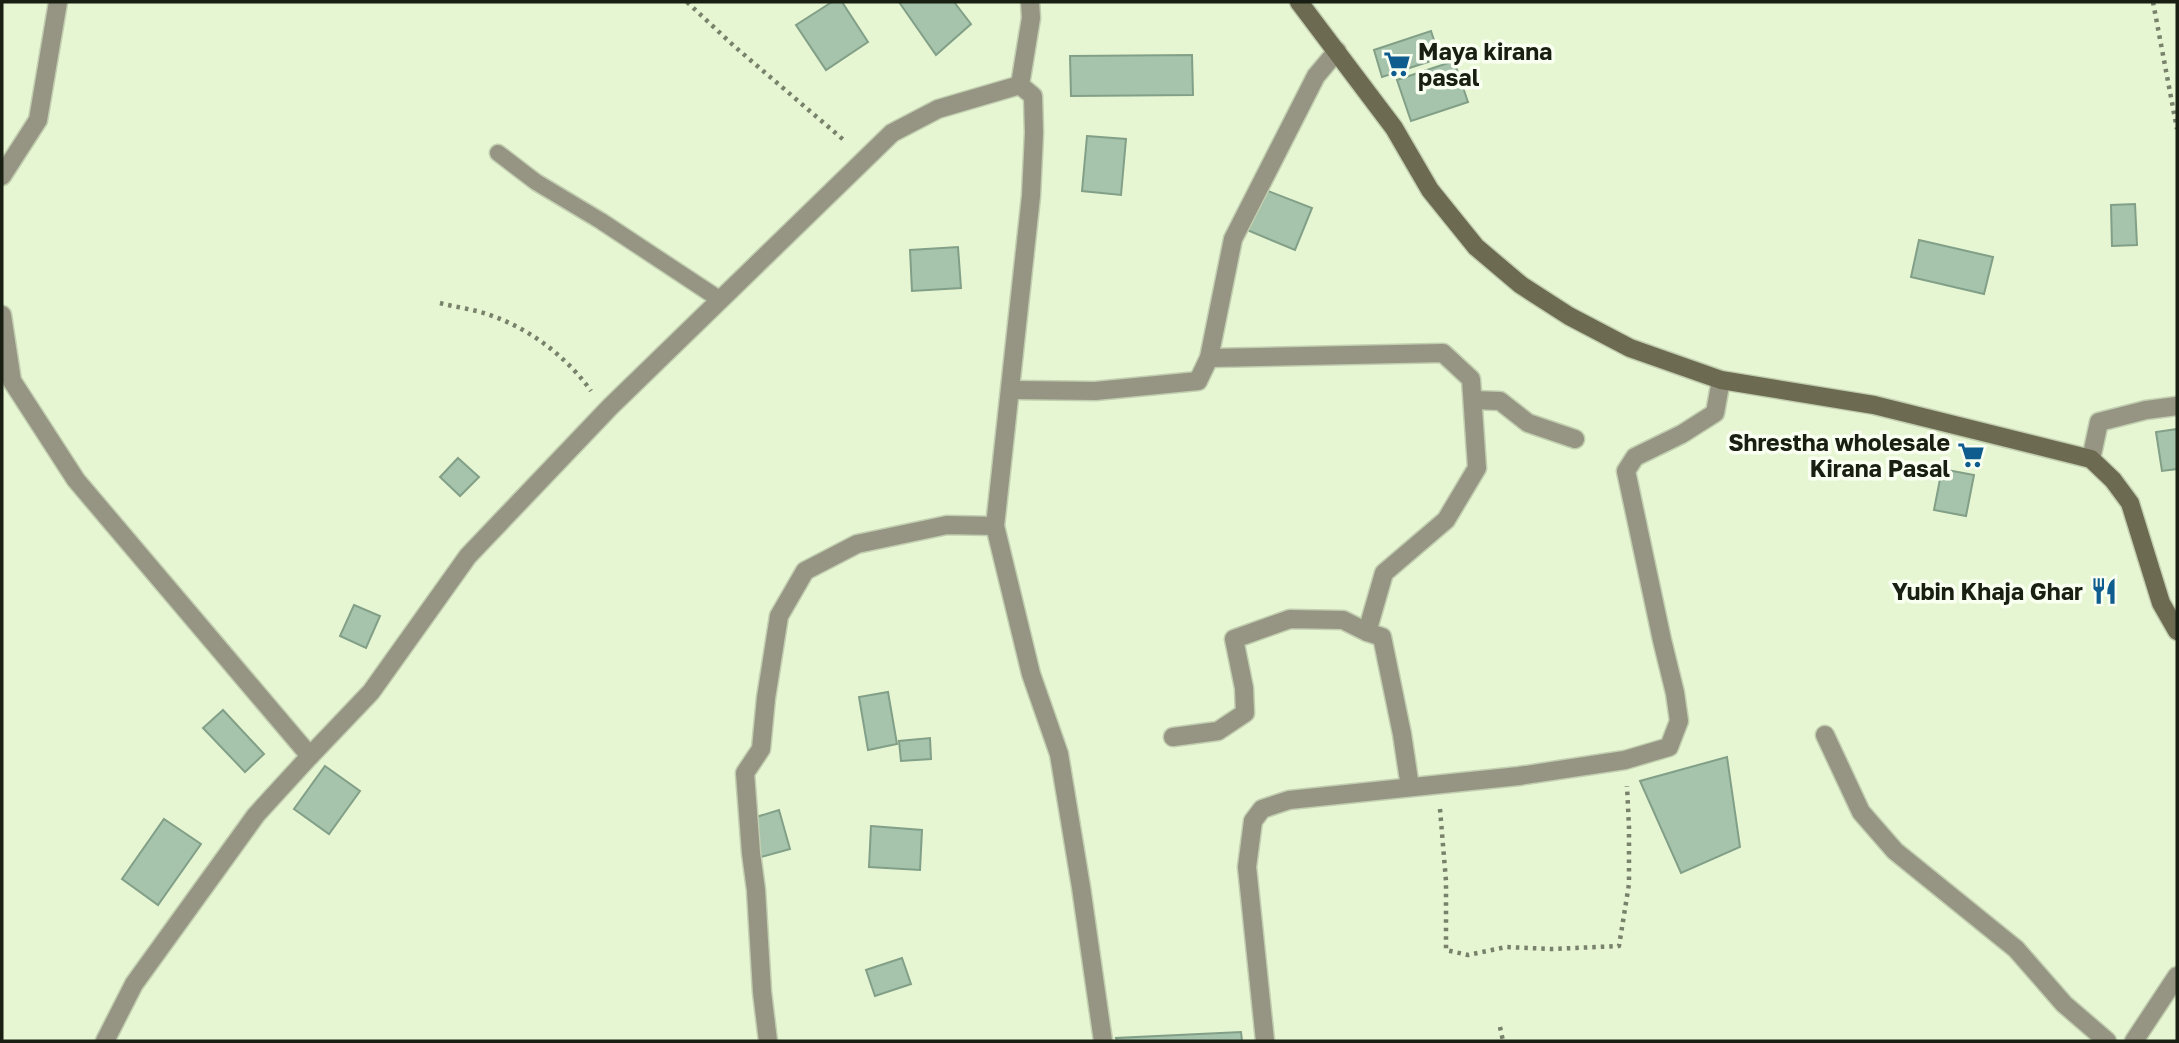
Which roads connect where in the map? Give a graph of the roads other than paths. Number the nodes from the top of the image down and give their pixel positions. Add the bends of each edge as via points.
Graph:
1 (58, 2) edge
2 (1030, 2) edge
3 (1299, 2) edge
4 (1337, 51) junction
5 (1020, 85) junction
6 (498, 153) dead end
7 (2, 176) edge
8 (719, 299) junction
9 (2, 314) edge
10 (1209, 358) junction
11 (1721, 380) junction
12 (1011, 390) junction
13 (1473, 400) junction
14 (2177, 406) edge
15 (1575, 439) dead end
16 (2091, 459) junction
17 (995, 526) junction
18 (2177, 631) edge
19 (1367, 632) junction
20 (1825, 735) dead end
21 (1173, 737) dead end
22 (310, 756) junction
23 (1410, 787) junction
24 (2177, 976) edge
25 (104, 1041) edge
26 (768, 1041) edge
27 (1103, 1041) edge
28 (1265, 1041) edge
29 (2107, 1041) edge
30 (2134, 1041) edge

1 - 7 street via 38,120
2 - 5 street
3 - 4 street
4 - 10 street via 1316,76 1233,239
4 - 11 street via 1394,128 1430,190 1476,247 1521,285 1569,316 1630,348
5 - 8 street via 938,109 892,133
5 - 12 street via 1033,96 1034,133
6 - 8 lane via 536,183
8 - 22 street via 468,556 371,692
9 - 22 street via 12,381 76,480
10 - 12 street via 1198,381 1095,391
10 - 13 street via 1443,353 1471,379
11 - 16 street via 1874,405
11 - 23 street via 1715,413 1635,457 1626,471 1675,693 1679,722 1669,747 1625,760
12 - 17 street
13 - 15 street via 1500,401 1528,424
13 - 19 street via 1477,468 1446,520 1384,573
14 - 16 street via 2099,422
16 - 18 street via 2130,503 2161,603
17 - 26 street via 947,525 857,544 805,571 779,616 761,749 745,773
17 - 27 street via 1031,674 1059,754
19 - 21 street via 1343,620 1290,619 1234,639 1245,713 1218,731
19 - 23 street via 1382,637
20 - 29 street via 1861,811 1895,851 2016,949 2064,1004
22 - 25 street via 256,815 134,985
23 - 28 street via 1289,800 1262,809 1253,821 1247,867
24 - 30 street

